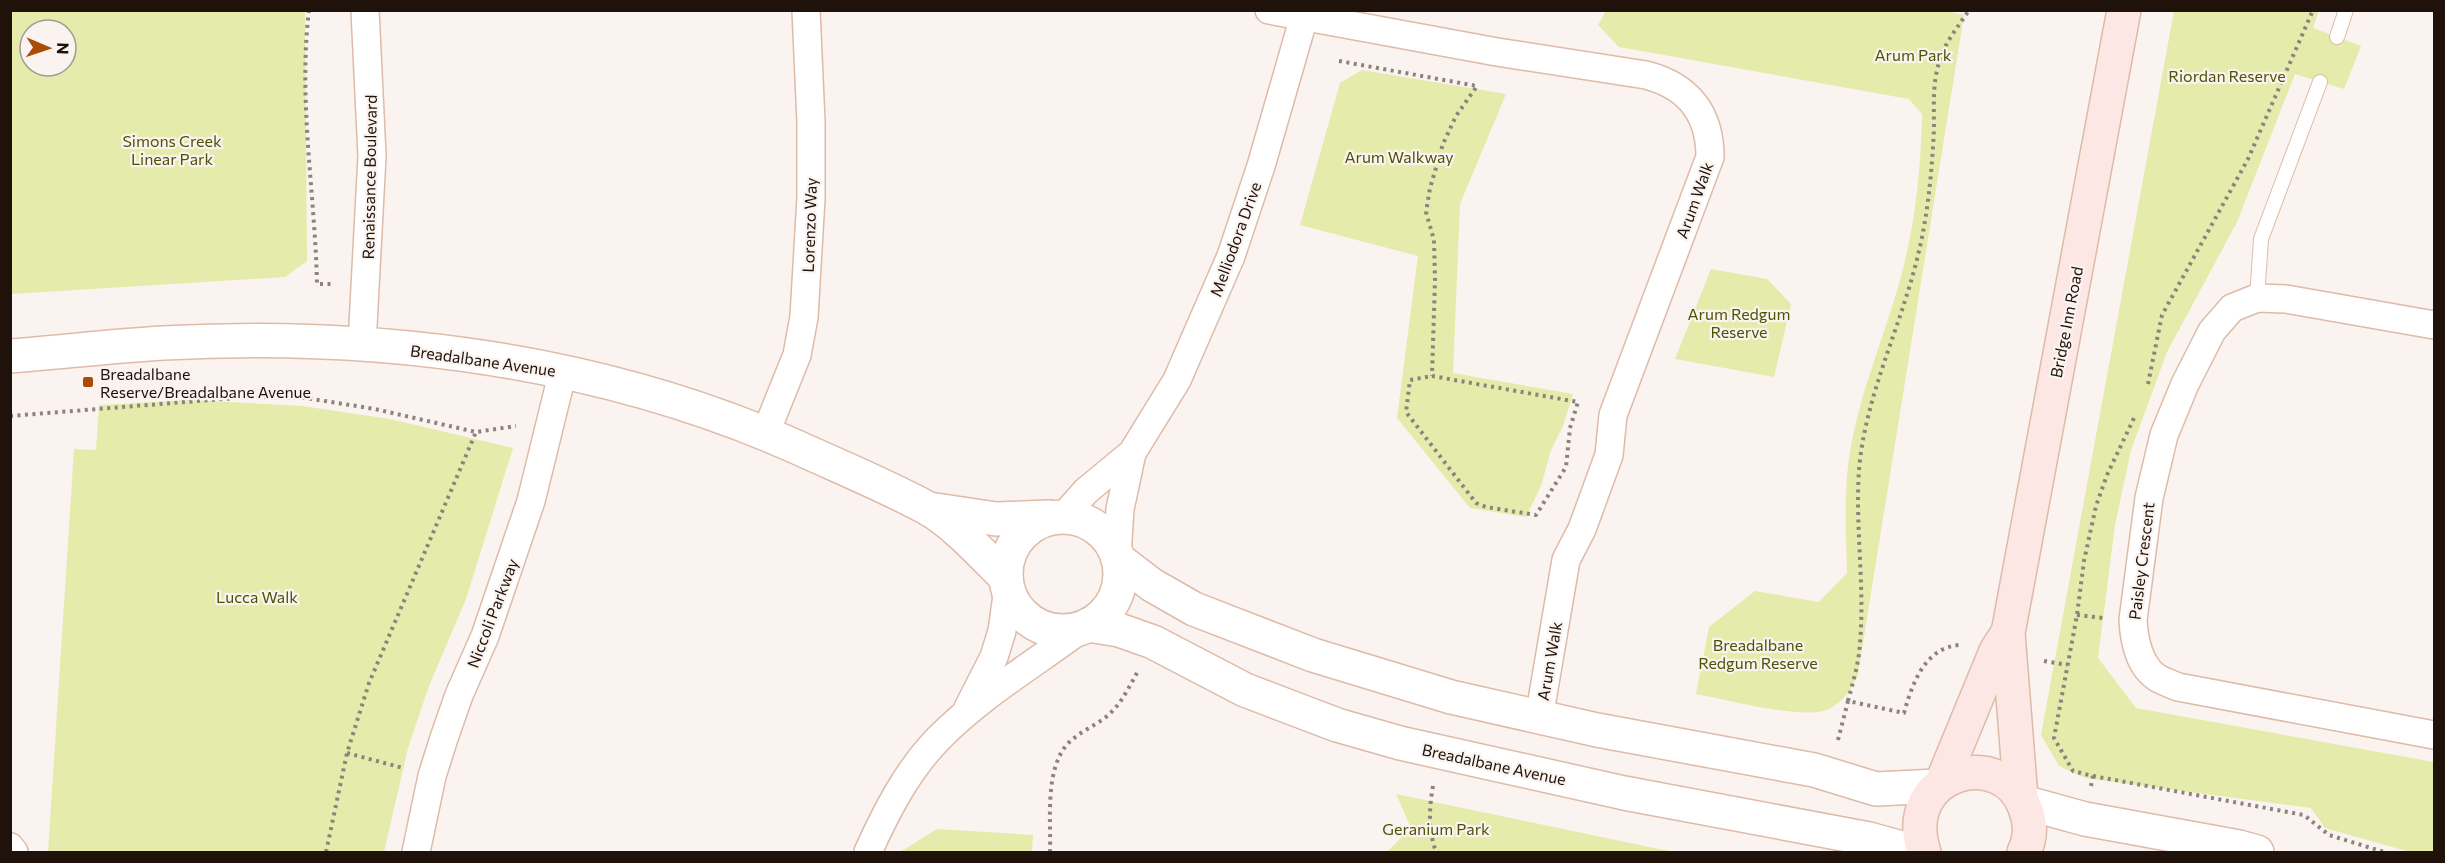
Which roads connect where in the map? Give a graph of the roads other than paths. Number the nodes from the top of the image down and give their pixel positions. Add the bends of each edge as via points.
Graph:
1 (365, 10) edge
2 (806, 10) edge
3 (1269, 10) edge
4 (2124, 10) edge
5 (2346, 10) edge
6 (1305, 14) edge
7 (2337, 37) dead end
8 (2320, 82) dead end
9 (2257, 298) junction
10 (2434, 325) edge
11 (362, 344) junction
12 (10, 356) edge
13 (563, 371) junction
14 (766, 432) junction
15 (1132, 453) junction
16 (929, 509) junction
17 (1059, 517) junction
18 (1118, 558) junction
19 (1007, 583) junction
20 (1086, 626) junction
21 (2004, 646) junction
22 (966, 712) junction
23 (1539, 718) junction
24 (2434, 735) edge
25 (1940, 784) junction
26 (2022, 800) junction
27 (10, 847) edge
28 (14, 852) edge
29 (416, 852) edge
30 (868, 852) edge
31 (1916, 852) edge
32 (1924, 852) edge
33 (2024, 852) edge
34 (2257, 852) edge

1 - 11 street, Renaissance Boulevard via 372,156
2 - 14 street, Lorenzo Way via 811,176 804,317 797,355
3 - 6 street, Arum Walk
4 - 21 main road, Bridge Inn Road
5 - 7 lane
6 - 15 street, Melliodora Drive via 1231,256 1177,380
6 - 23 street, Arum Walk via 1665,80 1696,104 1705,122 1710,157 1613,415 1609,455 1582,529 1566,560
8 - 9 lane via 2261,239
9 - 10 street, Paisley Crescent via 2286,298
9 - 24 street, Paisley Crescent via 2232,308 2211,331 2164,435 2149,498 2134,640 2155,676 2178,687
11 - 12 street, Breadalbane Avenue via 164,343
11 - 13 street, Breadalbane Avenue
13 - 14 street, Breadalbane Avenue via 700,408
13 - 29 street, Niccoli Parkway via 513,558 432,776
14 - 16 street, Breadalbane Avenue
15 - 17 street, Melliodora Drive
15 - 18 street, Melliodora Drive via 1120,509
16 - 17 street, Breadalbane Avenue via 996,519
16 - 19 street, Breadalbane Avenue via 975,547
17 - 18 street via 1082,520 1097,528
17 - 19 street via 1038,522 1013,545
18 - 20 street via 1120,579 1114,598 1103,614
18 - 23 street via 1172,597 1243,629 1379,676
19 - 20 street via 1016,606 1029,620 1066,631
19 - 22 street via 1002,631 994,657
20 - 22 street
20 - 31 street, Breadalbane Avenue via 1119,630 1154,642 1219,678 1337,724 1439,752 1624,793 1869,839
21 - 25 main road, Bridge Inn Road
21 - 26 main road, Bridge Inn Road
22 - 30 street via 936,740 906,779
23 - 25 street via 1814,770 1876,789
25 - 26 main road via 1959,774 1976,772 2009,785
25 - 32 main road, Bridge Inn Road via 1925,801 1919,818
26 - 33 main road, Bridge Inn Road via 2029,818
26 - 34 street via 2085,819
27 - 28 street

